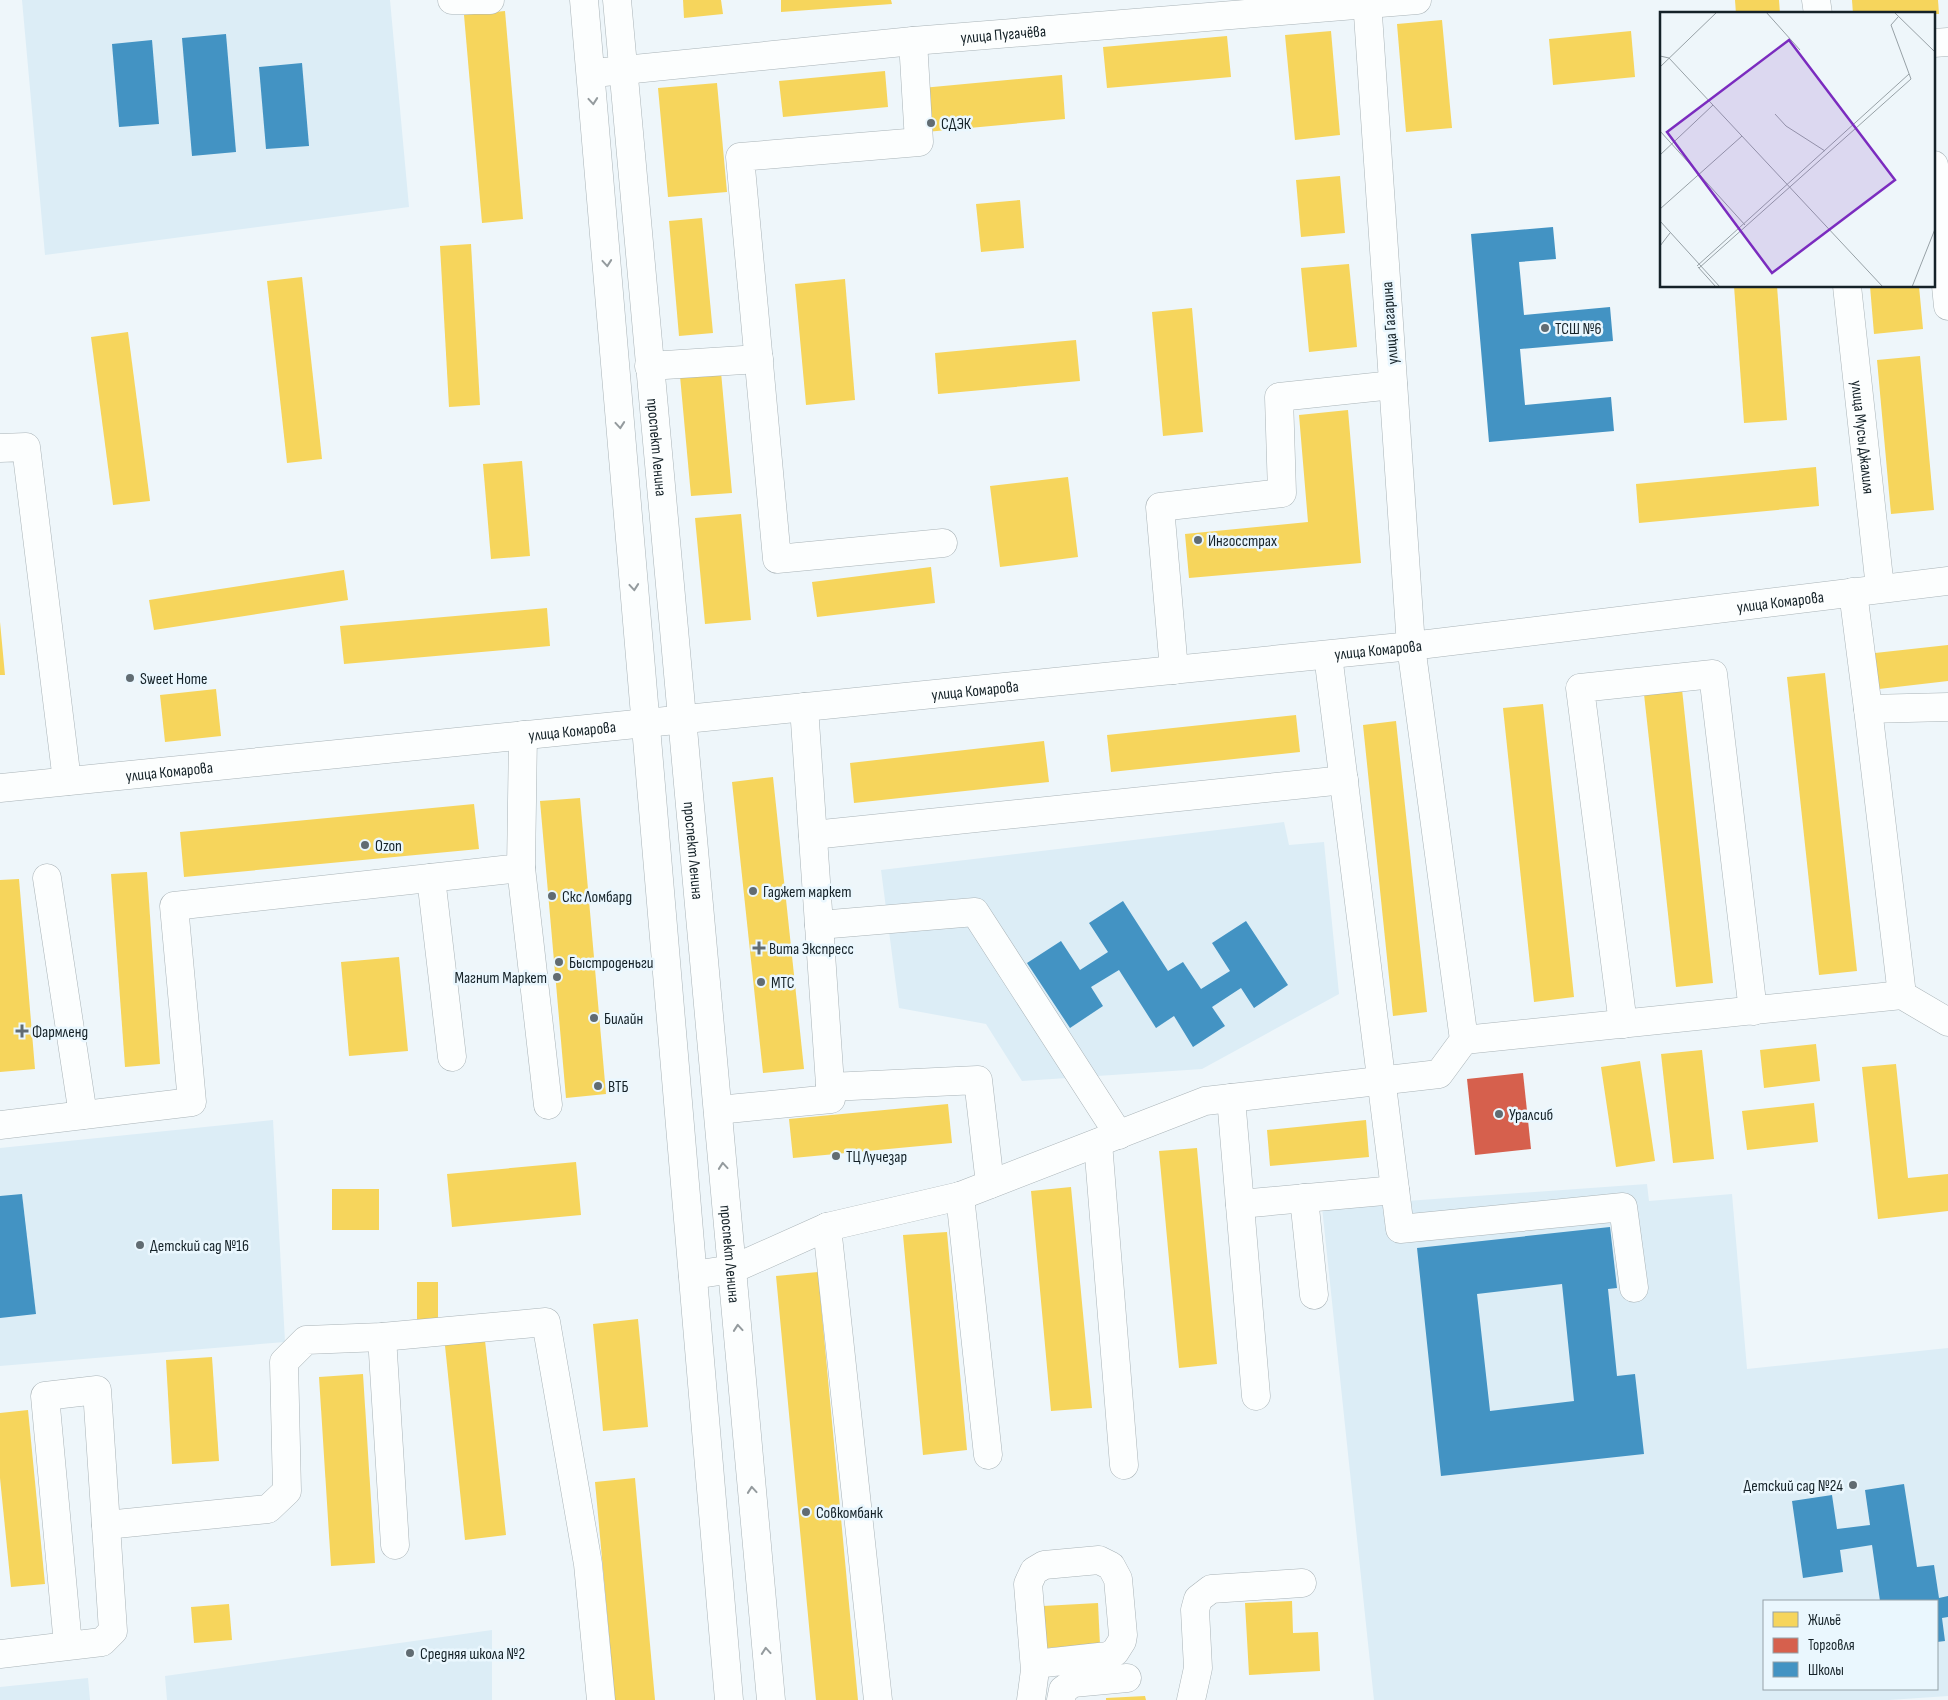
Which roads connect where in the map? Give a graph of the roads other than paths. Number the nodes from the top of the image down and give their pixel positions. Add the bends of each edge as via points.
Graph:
1 (452, 0) edge
2 (490, 0) edge
3 (584, 0) edge
4 (617, 0) edge
5 (1417, 0) edge
6 (1368, 2) edge
7 (913, 41) junction
8 (623, 70) junction
9 (590, 74) junction
10 (1936, 185) edge
11 (1847, 288) edge
12 (1948, 306) edge
13 (759, 359) junction
14 (649, 366) junction
15 (1393, 385) junction
16 (0, 448) edge
17 (943, 543) dead end
18 (1948, 581) edge
19 (1880, 588) junction
20 (1853, 592) junction
21 (1411, 646) junction
22 (1328, 655) junction
23 (1174, 670) junction
24 (804, 707) junction
25 (1948, 707) edge
26 (1868, 710) junction
27 (682, 720) junction
28 (646, 723) junction
29 (523, 735) junction
30 (1344, 780) junction
31 (67, 781) junction
32 (0, 788) edge
33 (813, 835) junction
34 (521, 868) junction
35 (47, 878) dead end
36 (431, 878) junction
37 (819, 925) junction
38 (1902, 995) junction
39 (1753, 1011) junction
40 (1948, 1022) edge
41 (1624, 1024) junction
42 (1464, 1040) junction
43 (452, 1057) dead end
44 (1381, 1080) junction
45 (830, 1088) junction
46 (1231, 1098) junction
47 (548, 1105) dead end
48 (718, 1110) junction
49 (83, 1115) junction
50 (0, 1125) edge
51 (1108, 1139) junction
52 (990, 1184) junction
53 (1395, 1190) junction
54 (960, 1196) junction
55 (1304, 1198) junction
56 (1240, 1204) junction
57 (827, 1227) junction
58 (733, 1269) junction
59 (693, 1275) junction
60 (1634, 1288) dead end
61 (1314, 1294) dead end
62 (382, 1338) junction
63 (1256, 1396) dead end
64 (988, 1455) dead end
65 (1124, 1465) dead end
66 (106, 1524) junction
67 (396, 1545) dead end
68 (1302, 1583) dead end
69 (68, 1645) junction
70 (0, 1654) edge
71 (1035, 1664) junction
72 (1127, 1678) dead end
73 (601, 1700) edge
74 (729, 1700) edge
75 (771, 1700) edge
76 (878, 1700) edge
77 (1031, 1700) edge
78 (1061, 1700) edge
79 (1191, 1700) edge

1 - 2 street
3 - 9 street
4 - 8 street, проспект Ленина
5 - 6 street, улица Пугачёва
6 - 7 street, улица Пугачёва
6 - 15 street, улица Гагарина
7 - 8 street, улица Пугачёва
7 - 13 street via 919,142 740,157
8 - 9 street, улица Пугачёва
8 - 14 street, проспект Ленина
9 -> 28 street
10 - 12 street
11 - 19 street, улица Мусы Джалиля
13 - 14 street
13 - 17 street via 777,559
14 - 27 street, проспект Ленина
15 - 21 street, улица Гагарина
15 - 23 street via 1279,397 1282,493 1160,507
16 - 31 street via 26,447
18 - 19 street, улица Комарова
19 - 20 street, улица Комарова
20 - 21 street, улица Комарова
20 - 26 street
21 - 22 street, улица Комарова
21 - 42 street, улица Гагарина
22 - 23 street, улица Комарова
22 - 30 street
23 - 24 street, улица Комарова
24 - 27 street, улица Комарова
24 - 33 street
25 - 26 street
26 - 38 street
27 - 28 street, улица Комарова
27 - 48 street, проспект Ленина
28 - 29 street, улица Комарова
28 - 59 street
29 - 31 street, улица Комарова
29 - 34 street
30 - 33 street
30 - 44 street
31 - 32 street, улица Комарова
33 - 37 street
34 - 36 street
34 - 47 street
35 - 49 street
36 - 43 street
36 - 49 street via 174,906 192,1102
37 - 45 street
37 - 51 street via 975,912
38 - 39 street
38 - 40 street
39 - 41 street
39 - 41 street via 1712,674 1580,688
41 - 42 street
42 - 44 street via 1439,1074
44 - 46 street
44 - 53 street
45 - 48 street via 831,1099
45 - 52 street via 978,1080
46 - 51 street via 1206,1101
46 - 56 street
58 -> 48 street, проспект Ленина
49 - 50 street
51 - 52 street
51 - 65 street
52 - 54 street
53 - 55 street
53 - 60 street via 1400,1229 1623,1207
54 - 57 street
54 - 64 street
55 - 56 street
55 - 61 street
56 - 63 street
57 - 58 street
57 - 76 street
58 - 59 street
75 -> 58 street, проспект Ленина
59 - 74 street
62 - 66 street via 306,1340 284,1362 287,1491 268,1509
62 - 67 street
62 - 73 street via 546,1322 588,1564
66 - 69 street via 113,1631 102,1642
66 - 69 street via 97,1390 45,1396
68 - 79 street via 1211,1588 1204,1592 1195,1610 1198,1668
69 - 70 street
71 - 71 street via 1028,1584 1034,1571 1044,1566 1099,1560 1111,1566 1118,1579 1123,1635 1119,1648 1108,1656
71 - 77 street
72 - 78 street via 1073,1683 1063,1690

